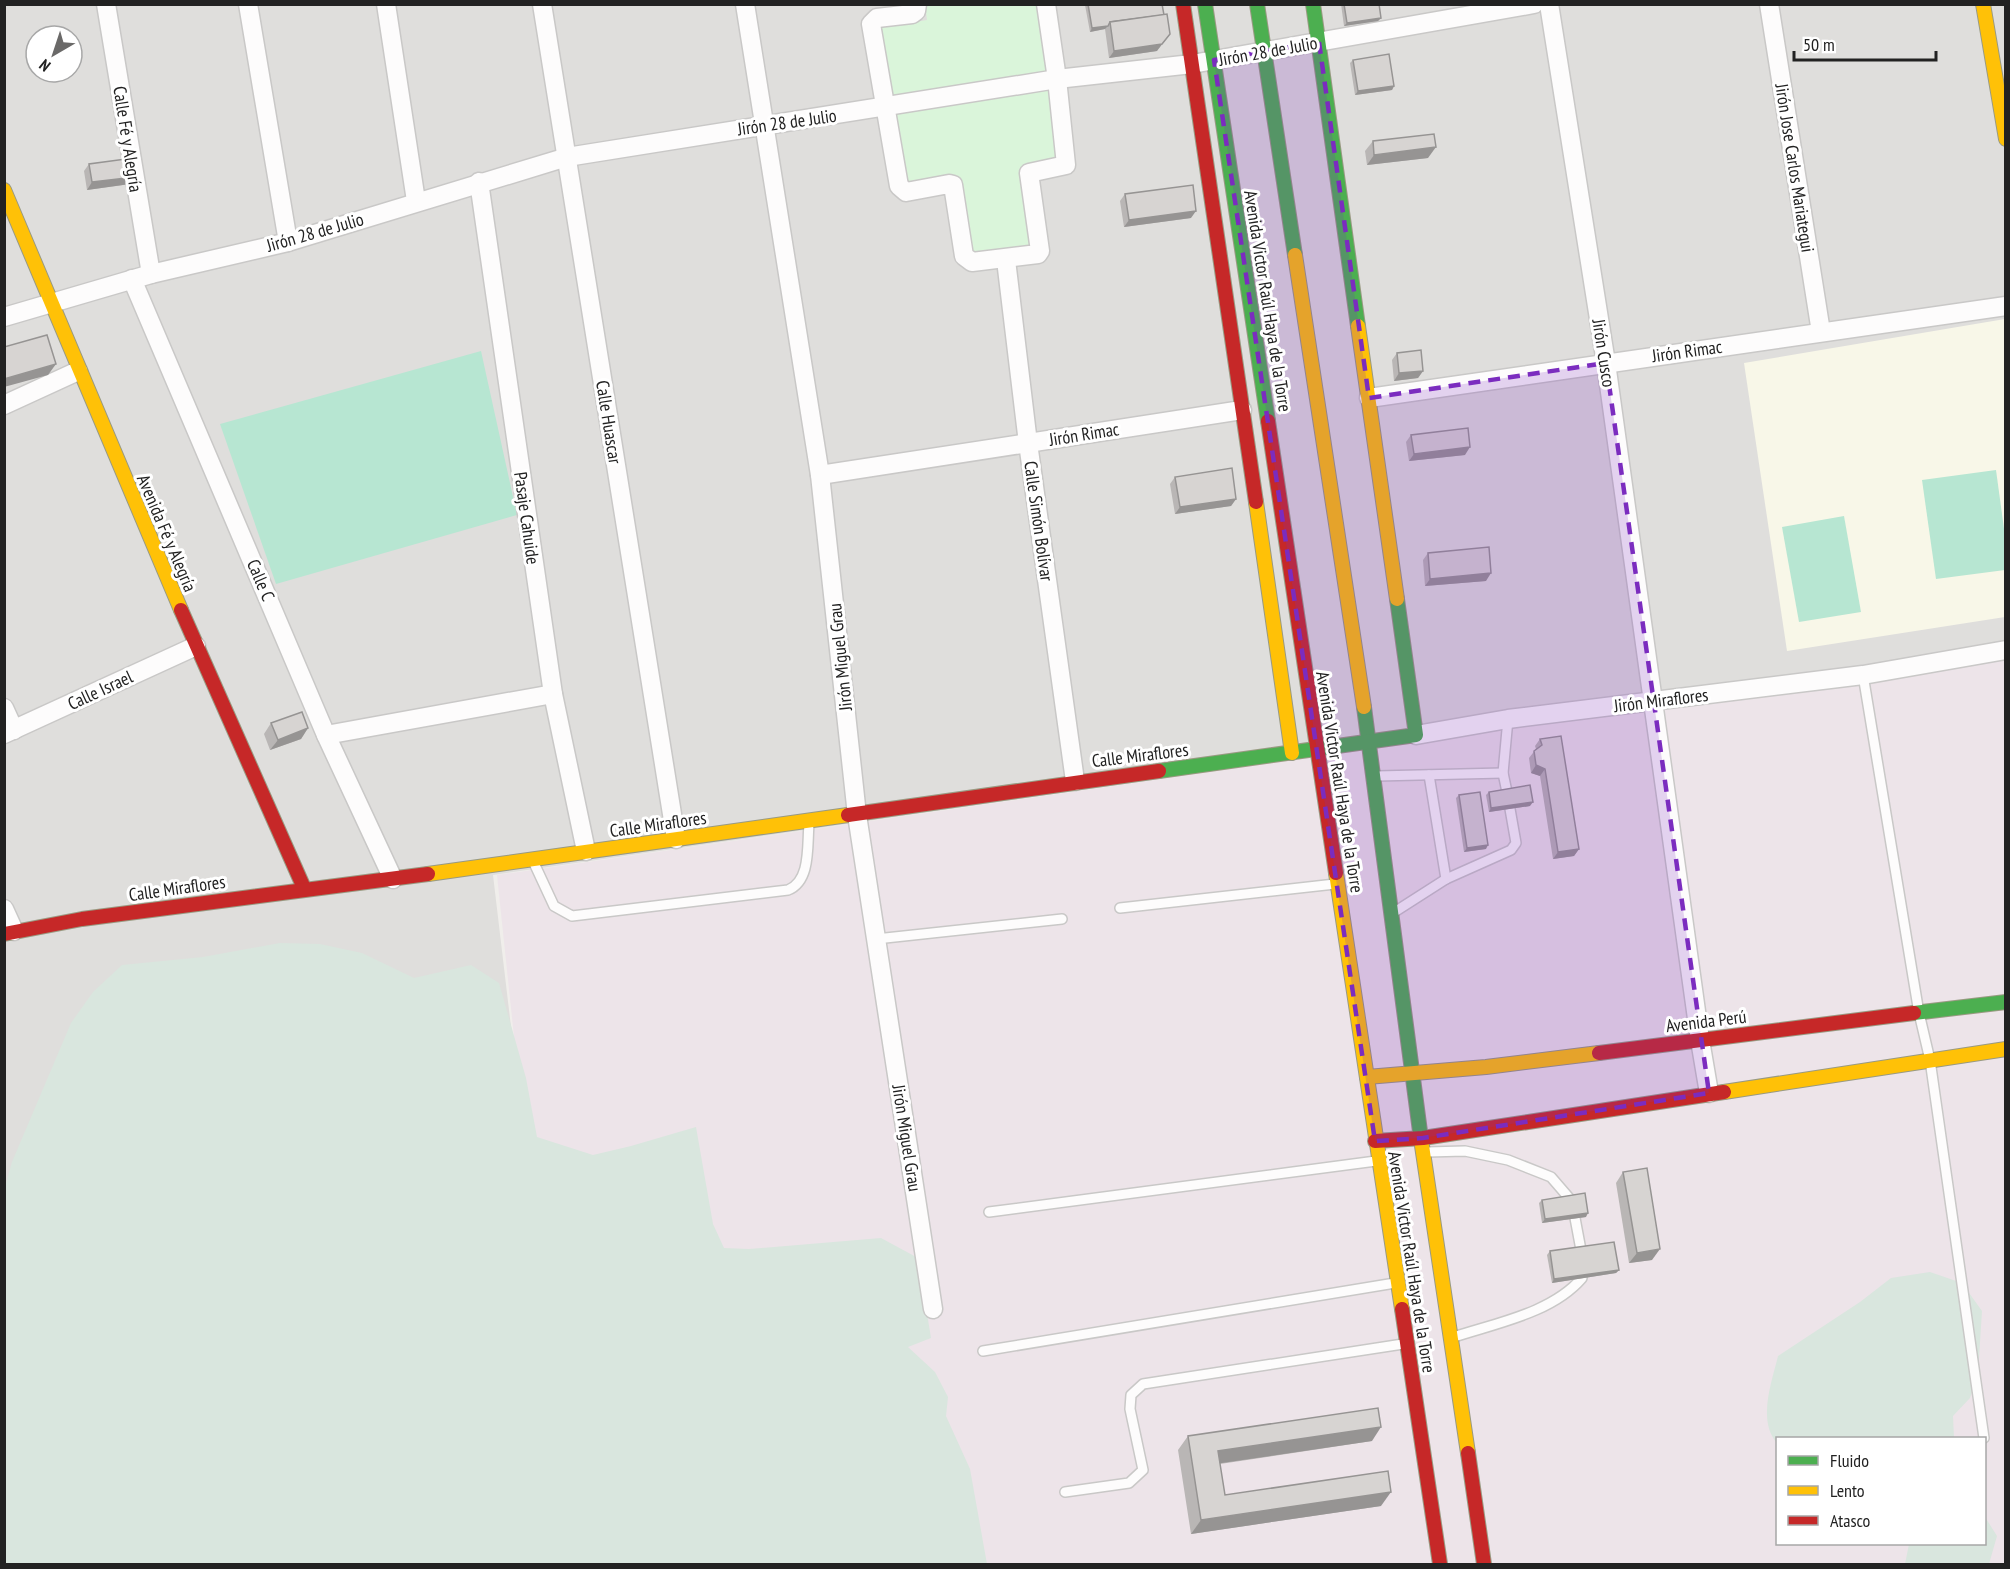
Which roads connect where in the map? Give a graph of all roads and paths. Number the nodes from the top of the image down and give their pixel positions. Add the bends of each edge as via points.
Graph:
1 (106, 4) edge
2 (248, 4) edge
3 (386, 4) edge
4 (542, 4) edge
5 (745, 4) edge
6 (916, 4) edge
7 (1046, 4) edge
8 (1183, 4) edge
9 (1205, 4) edge
10 (1257, 4) edge
11 (1313, 4) edge
12 (1534, 4) edge
13 (1549, 4) edge
14 (1769, 4) edge
15 (1983, 4) edge
16 (1319, 42) junction
17 (1263, 52) junction
18 (1214, 60) junction
19 (1192, 64) junction
20 (1057, 79) junction
21 (886, 107) junction
22 (763, 124) junction
23 (2006, 139) edge
24 (567, 157) junction
25 (479, 182) junction
26 (4, 190) edge
27 (416, 201) junction
28 (288, 242) junction
29 (1006, 260) junction
30 (151, 274) junction
31 (132, 279) junction
32 (54, 302) junction
33 (2006, 306) edge
34 (4, 317) edge
35 (1821, 332) junction
36 (1606, 363) junction
37 (78, 371) junction
38 (1369, 398) junction
39 (4, 405) edge
40 (1242, 410) junction
41 (1028, 443) junction
42 (820, 475) junction
43 (196, 646) junction
44 (2006, 650) edge
45 (1863, 675) junction
46 (553, 694) junction
47 (1652, 702) junction
48 (4, 708) edge
49 (1508, 719) junction
50 (9, 732) edge
51 (326, 735) junction
52 (1416, 735) junction
53 (1369, 740) junction
54 (1317, 750) junction
55 (1292, 753) junction
56 (1503, 773) junction
57 (1429, 775) junction
58 (1374, 776) junction
59 (1075, 781) junction
60 (1507, 792) edge
61 (1510, 809) edge
62 (857, 815) junction
63 (810, 822) junction
64 (676, 839) junction
65 (586, 851) junction
66 (532, 860) junction
67 (393, 879) junction
68 (1446, 879) junction
69 (1337, 884) junction
70 (304, 888) junction
71 (1120, 908) dead end
72 (4, 909) edge
73 (1391, 913) junction
74 (1062, 919) dead end
75 (9, 932) edge
76 (876, 939) junction
77 (2006, 1002) edge
78 (1919, 1013) junction
79 (1700, 1040) junction
80 (2006, 1049) edge
81 (1930, 1060) junction
82 (1411, 1071) junction
83 (1366, 1077) junction
84 (1709, 1093) junction
85 (1423, 1138) junction
86 (1375, 1141) junction
87 (1425, 1152) junction
88 (1378, 1161) junction
89 (1570, 1199) edge
90 (989, 1212) dead end
91 (1575, 1218) edge
92 (1581, 1250) edge
93 (1582, 1278) edge
94 (1397, 1283) junction
95 (933, 1309) dead end
96 (1451, 1337) junction
97 (1406, 1344) junction
98 (983, 1351) dead end
99 (1984, 1437) edge
100 (1065, 1492) dead end
101 (1440, 1564) edge
102 (1484, 1564) edge

1 - 30 street, Calle Fé y Alegría
2 - 28 street
3 - 27 street
4 - 24 street, Calle Huascar
5 - 22 street, Jirón Miguel Grau
6 - 21 street via 912,14 877,18 871,24
7 - 20 street
8 - 19 main road
9 - 18 main road, Avenida Victor Raúl Haya de la Torre
10 - 17 main road, Avenida Victor Raúl Haya de la Torre
11 - 16 main road
12 - 16 street, Jirón 28 de Julio
13 - 36 street, Jirón Cusco
14 - 35 street, Jirón Jose Carlos Mariategui
15 - 23 main road
16 - 17 street, Jirón 28 de Julio
16 - 38 main road
17 - 18 street, Jirón 28 de Julio
17 - 53 main road, Avenida Victor Raúl Haya de la Torre
18 - 19 street, Jirón 28 de Julio
18 - 54 main road, Avenida Victor Raúl Haya de la Torre
19 - 20 street, Jirón 28 de Julio
19 - 40 main road
20 - 21 street, Jirón 28 de Julio
20 - 29 street via 1066,165 1030,171 1040,251 1033,257
21 - 22 street, Jirón 28 de Julio
21 - 29 street via 899,186 906,192 953,185 964,256 972,262
22 - 24 street, Jirón 28 de Julio
22 - 42 street, Jirón Miguel Grau
24 - 25 street, Jirón 28 de Julio
24 - 64 street, Calle Huascar
25 - 27 street, Jirón 28 de Julio
25 - 46 street, Pasaje Cahuide
26 - 32 main road, Avenida Fé y Alegría
27 - 28 street, Jirón 28 de Julio
28 - 30 street, Jirón 28 de Julio
29 - 41 street, Calle Simón Bolívar
30 - 31 street, Jirón 28 de Julio
31 - 32 street, Jirón 28 de Julio
31 - 51 street, Calle C
32 - 34 street, Jirón 28 de Julio
32 - 37 main road, Avenida Fé y Alegría
33 - 35 street, Jirón Rimac
35 - 36 street, Jirón Rimac
36 - 38 street, Jirón Rimac
36 - 47 street, Jirón Cusco
37 - 39 street
37 - 43 main road, Avenida Fé y Alegría
38 - 52 main road
40 - 41 street, Jirón Rimac
40 - 55 main road
41 - 42 street, Jirón Rimac
41 - 59 street, Calle Simón Bolívar
42 - 62 street, Jirón Miguel Grau
43 - 50 street, Calle Israel
43 - 70 main road, Avenida Fé y Alegría
44 - 45 street, Jirón Miraflores
45 - 47 street, Jirón Miraflores
45 - 78 lane
46 - 51 street
46 - 65 street, Pasaje Cahuide
47 - 49 street, Jirón Miraflores
47 - 79 street, Jirón Cusco
48 - 50 street
49 - 52 street, Jirón Miraflores
49 - 56 lane
51 - 67 street, Calle C
52 - 53 main road, Jirón Miraflores
53 - 54 main road, Jirón Miraflores
53 - 58 main road, Avenida Victor Raúl Haya de la Torre
54 - 55 main road, Calle Miraflores
54 - 69 main road, Avenida Victor Raúl Haya de la Torre
55 - 59 main road, Calle Miraflores
56 - 57 lane
56 - 60 lane
57 - 58 lane
57 - 68 lane
58 - 73 main road, Avenida Victor Raúl Haya de la Torre
59 - 62 main road, Calle Miraflores
61 - 68 lane via 1516,843 1511,850
62 - 63 main road, Calle Miraflores
62 - 76 street, Jirón Miguel Grau
63 - 64 main road, Calle Miraflores
63 - 66 lane via 803,878 788,890 572,916 554,906
64 - 65 main road, Calle Miraflores
65 - 66 main road, Calle Miraflores
66 - 67 main road, Calle Miraflores
67 - 70 main road, Calle Miraflores
68 - 73 lane
69 - 71 lane
69 - 83 main road, Avenida Victor Raúl Haya de la Torre
70 - 75 main road, Calle Miraflores
72 - 75 street
73 - 82 main road, Avenida Victor Raúl Haya de la Torre
74 - 76 lane
76 - 95 street, Jirón Miguel Grau
77 - 78 main road, Avenida Perú
78 - 79 main road, Avenida Perú
78 - 81 lane
79 - 82 main road, Avenida Perú via 1486,1067
79 - 84 street, Jirón Cusco
80 - 81 main road
81 - 84 main road
81 - 99 lane
82 - 83 main road, Avenida Perú
82 - 85 main road, Avenida Victor Raúl Haya de la Torre
83 - 86 main road, Avenida Victor Raúl Haya de la Torre
84 - 85 main road
85 - 86 main road
85 - 87 main road, Avenida Victor Raúl Haya de la Torre
86 - 88 main road, Avenida Victor Raúl Haya de la Torre
87 - 89 lane via 1465,1151 1508,1160 1551,1177
87 - 96 main road, Avenida Victor Raúl Haya de la Torre
88 - 90 lane
88 - 94 main road, Avenida Victor Raúl Haya de la Torre
91 - 92 lane
93 - 96 lane via 1572,1290 1538,1309
94 - 97 main road, Avenida Victor Raúl Haya de la Torre
94 - 98 lane
96 - 102 main road, Avenida Victor Raúl Haya de la Torre
97 - 100 lane via 1143,1384 1131,1395 1130,1409 1143,1470 1129,1483
97 - 101 main road, Avenida Victor Raúl Haya de la Torre

